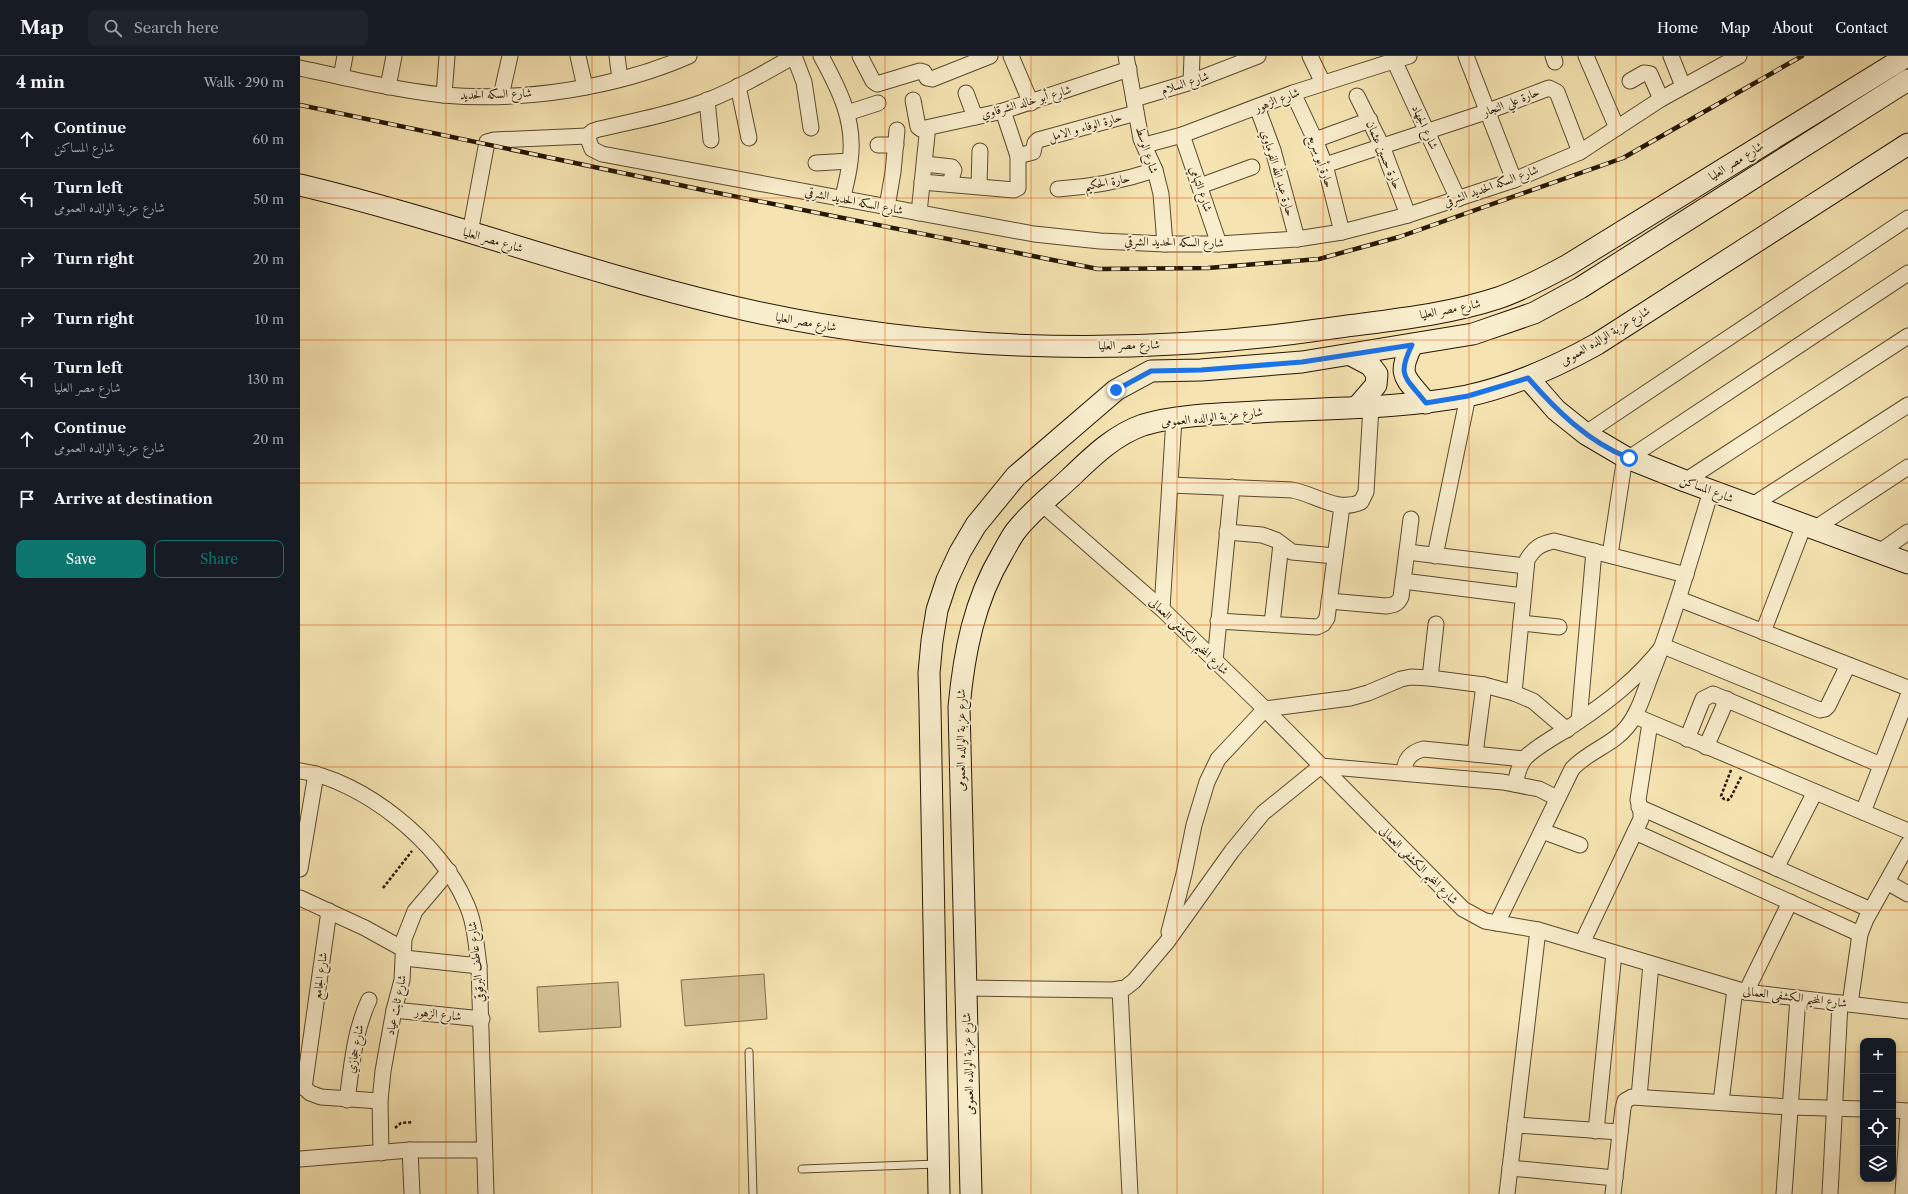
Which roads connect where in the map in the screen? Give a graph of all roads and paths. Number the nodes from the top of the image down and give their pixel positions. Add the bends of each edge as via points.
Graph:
1 (345, 56) edge
2 (394, 56) edge
3 (447, 56) edge
4 (510, 56) edge
5 (578, 56) edge
6 (617, 56) edge
7 (689, 56) edge
8 (794, 56) edge
9 (821, 56) edge
10 (860, 56) edge
11 (990, 56) edge
12 (1011, 56) edge
13 (1192, 56) edge
14 (1310, 56) edge
15 (1410, 56) edge
16 (1466, 56) edge
17 (1586, 56) edge
18 (1671, 56) edge
19 (1907, 56) edge
20 (1252, 57) edge
21 (1735, 57) edge
22 (1393, 59) edge
23 (669, 60) edge
24 (1127, 63) edge
25 (302, 64) edge
26 (341, 77) junction
27 (620, 79) junction
28 (1908, 80) edge
29 (1630, 81) dead end
30 (1192, 82) junction
31 (1323, 83) junction
32 (738, 86) junction
33 (1683, 86) junction
34 (388, 87) junction
35 (585, 87) junction
36 (966, 92) dead end
37 (1293, 93) junction
38 (444, 95) junction
39 (501, 96) junction
40 (1357, 96) dead end
41 (1661, 99) junction
42 (707, 100) junction
43 (913, 100) dead end
44 (878, 103) dead end
45 (1031, 103) junction
46 (1135, 106) junction
47 (1257, 107) junction
48 (1003, 111) junction
49 (1486, 112) junction
50 (847, 113) junction
51 (975, 116) junction
52 (1370, 120) junction
53 (811, 128) dead end
54 (1617, 128) junction
55 (921, 129) junction
56 (897, 130) dead end
57 (1427, 132) junction
58 (1182, 135) junction
59 (587, 136) junction
60 (749, 138) dead end
61 (711, 140) dead end
62 (1315, 140) junction
63 (1908, 144) edge
64 (878, 145) dead end
65 (896, 145) junction
66 (1145, 146) junction
67 (1382, 146) junction
68 (980, 151) dead end
69 (1580, 152) junction
70 (1018, 156) junction
71 (850, 161) junction
72 (816, 162) dead end
73 (924, 164) junction
74 (1325, 165) junction
75 (1252, 167) dead end
76 (1155, 170) junction
77 (1514, 180) junction
78 (922, 182) junction
79 (950, 183) junction
80 (300, 185) edge
81 (979, 186) junction
82 (1200, 186) junction
83 (1058, 190) dead end
84 (843, 198) junction
85 (1458, 199) junction
86 (887, 207) junction
87 (919, 213) junction
88 (1408, 215) junction
89 (1908, 218) edge
90 (1342, 232) junction
91 (470, 233) junction
92 (1297, 239) junction
93 (1165, 244) junction
94 (1219, 244) junction
95 (1908, 273) edge
96 (1500, 298) junction
97 (1509, 323) junction
98 (1908, 336) edge
99 (1150, 344) junction
100 (1412, 345) junction
101 (1351, 355) junction
102 (1151, 371) junction
103 (1528, 378) junction
104 (1468, 396) junction
105 (1426, 403) junction
106 (1908, 405) edge
107 (1364, 406) junction
108 (1174, 419) junction
109 (1586, 433) junction
110 (1627, 458) junction
111 (1908, 467) edge
112 (1685, 481) junction
113 (1170, 485) junction
114 (1232, 487) junction
115 (1711, 491) junction
116 (1042, 504) junction
117 (1342, 506) junction
118 (1751, 506) junction
119 (1411, 519) dead end
120 (1809, 527) junction
121 (1227, 532) junction
122 (1908, 532) edge
123 (1281, 544) junction
124 (1594, 551) junction
125 (1407, 552) junction
126 (1878, 553) junction
127 (1610, 555) junction
128 (1335, 556) junction
129 (1435, 556) junction
130 (1908, 563) edge
131 (1526, 566) junction
132 (1686, 575) junction
133 (1403, 581) junction
134 (1523, 596) junction
135 (1679, 599) junction
136 (1329, 601) junction
137 (1162, 609) junction
138 (1218, 621) junction
139 (1520, 623) junction
140 (1272, 624) junction
141 (1436, 624) dead end
142 (1559, 627) dead end
143 (1762, 632) junction
144 (1663, 646) junction
145 (1215, 661) junction
146 (1848, 665) junction
147 (1727, 672) junction
148 (1430, 678) junction
149 (1484, 685) junction
150 (1908, 688) edge
151 (1514, 693) junction
152 (1722, 696) junction
153 (1908, 696) edge
154 (930, 707) junction
155 (959, 707) junction
156 (1265, 709) junction
157 (1635, 716) junction
158 (1579, 721) junction
159 (1650, 723) junction
160 (1567, 730) junction
161 (1687, 739) junction
162 (1706, 747) junction
163 (1475, 754) junction
164 (1524, 759) junction
165 (1741, 761) junction
166 (1881, 765) junction
167 (1321, 766) junction
168 (300, 772) edge
169 (1404, 772) junction
170 (316, 774) junction
171 (1515, 784) junction
172 (1815, 792) junction
173 (1557, 798) junction
174 (1639, 807) junction
175 (1863, 812) junction
176 (1542, 831) junction
177 (1908, 831) edge
178 (1635, 832) junction
179 (421, 840) junction
180 (1908, 844) edge
181 (1580, 845) dead end
182 (1776, 868) junction
183 (300, 869) edge
184 (449, 871) junction
185 (1887, 882) junction
186 (383, 888) dead end
187 (1908, 894) edge
188 (300, 898) edge
189 (1790, 902) junction
190 (934, 906) junction
191 (964, 906) junction
192 (1871, 910) junction
193 (329, 911) junction
194 (1497, 923) junction
195 (1538, 930) junction
196 (1860, 934) junction
197 (1167, 942) junction
198 (1582, 943) junction
199 (403, 953) junction
200 (1614, 953) junction
201 (1651, 964) junction
202 (479, 966) junction
203 (966, 988) junction
204 (1120, 989) junction
205 (1741, 991) junction
206 (1798, 998) junction
207 (369, 1000) dead end
208 (1845, 1004) junction
209 (394, 1010) junction
210 (1908, 1011) edge
211 (482, 1019) junction
212 (748, 1052) dead end
213 (302, 1085) edge
214 (1639, 1096) junction
215 (347, 1100) junction
216 (938, 1100) junction
217 (969, 1100) junction
218 (380, 1101) junction
219 (1721, 1102) junction
220 (1790, 1107) junction
221 (1835, 1107) junction
222 (1860, 1109) edge
223 (1896, 1110) edge
224 (1908, 1111) edge
225 (1908, 1115) edge
226 (1515, 1125) junction
227 (1596, 1131) junction
228 (1620, 1132) junction
229 (410, 1150) junction
230 (484, 1150) junction
231 (381, 1153) junction
232 (300, 1159) edge
233 (939, 1164) junction
234 (1510, 1168) junction
235 (802, 1170) dead end
236 (1615, 1178) junction
237 (412, 1194) edge
238 (486, 1194) edge
239 (752, 1194) edge
240 (939, 1194) edge
241 (971, 1194) edge
242 (1130, 1194) edge
243 (1507, 1194) edge
244 (1613, 1194) edge
245 (1784, 1194) edge
246 (1830, 1194) edge
247 (1903, 1194) edge

1 - 26 street
2 - 34 street
3 - 38 street
4 - 39 street
5 - 35 street
6 - 27 street
7 - 23 street, شارع السكه الحديد
8 - 32 street
8 - 53 street via 804,82
9 - 50 street via 839,89
10 - 11 street via 877,84 917,71 922,71 932,79
12 - 45 street
13 - 30 street
14 - 31 street
15 - 22 street, شارع الزهور
16 - 49 street
17 - 54 street
18 - 33 street
19 - 96 street, شارع مصر العليا via 1568,265
20 - 30 street, شارع السلام
21 - 33 street, شارع السكه الحديد الشرقي
22 - 31 street, شارع الزهور
22 - 57 street, شارع الجهاد
23 - 27 street, شارع السكه الحديد
24 - 45 street, شارع أبو خالد الشرقاوي
24 - 46 street, شارع الوسط
25 - 26 street, شارع السكه الحديد
26 - 34 street, شارع السكه الحديد
27 - 35 street, شارع السكه الحديد
28 - 97 street, شارع مصر العليا via 1580,288
29 - 41 street via 1644,73 1650,74
30 - 46 street, شارع السلام
31 - 37 street, شارع الزهور
32 - 42 street
32 - 60 street
33 - 41 street, شارع السكه الحديد الشرقي
34 - 38 street, شارع السكه الحديد
35 - 39 street, شارع السكه الحديد
36 - 51 street
37 - 47 street, شارع الزهور
37 - 62 street, حارة أبو سريع
38 - 39 street, شارع السكه الحديد
40 - 52 street, حارة حسين عثمان
41 - 54 street, شارع السكه الحديد الشرقي
42 - 59 street via 668,113 592,131
42 - 61 street
43 - 55 street via 918,127
44 - 50 street
45 - 48 street, شارع أبو خالد الشرقاوي
46 - 66 street, شارع الوسط via 1141,139
46 - 70 street, حارة الوفاء و الامل via 1038,140 1033,152
47 - 58 street, شارع الزهور
47 - 92 street, حارة عبد الله الفرماوي via 1275,158
48 - 51 street, شارع أبو خالد الشرقاوي
48 - 70 street
49 - 57 street, حارة علي النجار
49 - 69 street, حارة علي النجار via 1508,111 1549,88 1555,90
49 - 77 street
50 - 71 street
51 - 55 street, شارع أبو خالد الشرقاوي
52 - 62 street
52 - 67 street, حارة حسين عثمان
54 - 69 street, شارع السكه الحديد الشرقي
55 - 73 street via 927,135
56 - 65 street
57 - 67 street, حارة علي النجار
57 - 85 street, شارع الجهاد
58 - 66 street, شارع الزهور
58 - 82 street, شارع التهامي
59 - 84 street, شارع السكه الحديد الشرقي via 592,149 602,154
59 - 91 street via 487,142
62 - 74 street, حارة أبو سريع
63 - 103 street, شارع عزبة الوالده العمومى via 1597,344 1563,363
64 - 65 street
65 - 86 street
66 - 76 street, شارع الوسط
67 - 74 street, حارة علي النجار
67 - 88 street, حارة حسين عثمان
68 - 81 street
69 - 77 street, شارع السكه الحديد الشرقي
70 - 81 street via 1018,188 1014,190
71 - 72 street
71 - 84 street
73 - 78 street
73 - 79 street via 952,167 954,170
74 - 90 street, حارة أبو سريع
75 - 82 street
76 - 83 street, حارة الحكيم via 1091,187
76 - 93 street, شارع الوسط via 1161,194
77 - 85 street, شارع السكه الحديد الشرقي
78 - 79 street
78 - 87 street
79 - 81 street
80 - 91 street, شارع مصر العليا
82 - 94 street, شارع التهامي
84 - 86 street, شارع السكه الحديد الشرقي
85 - 88 street, شارع السكه الحديد الشرقي
86 - 87 street, شارع السكه الحديد الشرقي
87 - 93 street, شارع السكه الحديد الشرقي via 1034,234
88 - 90 street, شارع السكه الحديد الشرقي
89 - 109 street
90 - 92 street, شارع السكه الحديد الشرقي
91 - 99 street, شارع مصر العليا via 676,293 811,323 902,336 999,344
92 - 94 street, شارع السكه الحديد الشرقي
93 - 94 street, شارع السكه الحديد الشرقي
95 - 110 street
96 - 97 street
96 - 99 street, شارع مصر العليا via 1441,312 1267,337
97 - 100 street, شارع مصر العليا via 1473,334
98 - 112 street
99 - 102 street
100 - 101 street, شارع مصر العليا
100 - 105 street via 1403,372
101 - 102 street, شارع مصر العليا via 1252,366
101 - 107 street via 1370,365 1377,374 1376,385
102 - 154 street via 1116,390 1016,476 976,525 947,580 938,610 929,673
103 - 104 street, شارع عزبة الوالده العمومى
103 - 109 street, شارع المساكن via 1556,410
104 - 105 street, شارع عزبة الوالده العمومى
104 - 129 street
105 - 107 street, شارع عزبة الوالده العمومى
106 - 118 street
107 - 108 street, شارع عزبة الوالده العمومى
107 - 117 street via 1365,497 1356,504
108 - 113 street
108 - 116 street, شارع عزبة الوالده العمومى via 1143,425 1108,444
109 - 110 street, شارع المساكن
110 - 112 street, شارع المساكن
110 - 127 street
111 - 120 street
112 - 115 street, شارع المساكن
113 - 114 street
113 - 137 street
114 - 117 street via 1292,490
114 - 121 street
115 - 118 street, شارع المساكن
115 - 132 street
116 - 137 street, شارع المخيم الكشفى العمالى
116 - 155 street, شارع عزبة الوالده العمومى via 1014,533 996,564 981,598 962,670
117 - 128 street
118 - 120 street, شارع المساكن
119 - 125 street
120 - 126 street, شارع المساكن
120 - 143 street
121 - 123 street via 1269,536
121 - 138 street
122 - 126 street
123 - 128 street via 1292,552
123 - 140 street
124 - 127 street
124 - 131 street via 1554,541 1542,543 1533,550
124 - 158 street
125 - 129 street
125 - 133 street
126 - 130 street, شارع المساكن
127 - 132 street
128 - 136 street
129 - 131 street
131 - 134 street
132 - 135 street
133 - 134 street
133 - 136 street via 1401,597 1394,606
134 - 139 street
135 - 143 street
135 - 144 street
136 - 140 street via 1327,618 1317,627
137 - 145 street, شارع المخيم الكشفى العمالى
138 - 140 street
138 - 145 street
139 - 142 street
139 - 151 street
141 - 148 street
143 - 146 street
144 - 147 street
144 - 157 street
144 - 158 street via 1627,686
145 - 156 street, شارع المخيم الكشفى العمالى
146 - 147 street via 1828,706 1820,710
146 - 150 street
147 - 152 street
148 - 149 street
148 - 156 street via 1401,679 1350,698
149 - 151 street
149 - 163 street
151 - 160 street via 1533,701
152 - 161 street via 1710,694 1703,699
152 - 162 street
152 - 166 street
153 - 166 street
154 - 155 street
154 - 190 street
155 - 191 street, شارع عزبة الوالده العمومى
156 - 167 street, شارع المخيم الكشفى العمالى
156 - 197 street via 1218,759 1207,782 1194,825
157 - 159 street
157 - 173 street via 1616,738 1581,758 1572,769
158 - 160 street
159 - 161 street
159 - 174 street
160 - 164 street via 1535,749
161 - 162 street
162 - 165 street
163 - 164 street
163 - 169 street via 1422,749 1408,757 1404,764
164 - 171 street
165 - 165 path via 1722,792 1721,796 1724,799 1728,800 1731,797
165 - 172 street
166 - 175 street
167 - 169 street
167 - 194 street, شارع المخيم الكشفى العمالى via 1463,909 1474,916
167 - 197 street via 1263,814 1232,851
168 - 170 street, شارع عاطف البرقوقي
169 - 171 street
170 - 179 street, شارع عاطف البرقوقي via 343,785 388,810
170 - 183 street
171 - 173 street
172 - 175 street
172 - 182 street
173 - 176 street
174 - 178 street via 1641,819
174 - 182 street
175 - 177 street
176 - 181 street
176 - 194 street
178 - 189 street
178 - 198 street
179 - 184 street, شارع عاطف البرقوقي
179 - 186 path
180 - 185 street
182 - 192 street
184 - 199 street, شارع ثابت عياد via 415,911 408,925
184 - 202 street, شارع عاطف البرقوقي via 471,916
185 - 187 street
185 - 192 street
188 - 193 street
189 - 196 street
189 - 205 street
190 - 191 street
190 - 216 street
191 - 203 street, شارع عزبة الوالده العمومى
192 - 196 street
193 - 199 street
193 - 213 street, شارع الجامع
194 - 195 street, شارع المخيم الكشفى العمالى
195 - 198 street, شارع المخيم الكشفى العمالى
195 - 226 street
196 - 208 street
197 - 204 street via 1134,981
198 - 200 street, شارع المخيم الكشفى العمالى
199 - 202 street
199 - 209 street, شارع ثابت عياد via 402,980
200 - 201 street, شارع المخيم الكشفى العمالى
200 - 227 street
201 - 205 street, شارع المخيم الكشفى العمالى
201 - 214 street
202 - 211 street, شارع عاطف البرقوقي
203 - 204 street
203 - 217 street, شارع عزبة الوالده العمومى
204 - 242 street
205 - 206 street, شارع المخيم الكشفى العمالى
205 - 219 street
206 - 208 street, شارع المخيم الكشفى العمالى
206 - 220 street
207 - 215 street, شارع حجازي via 355,1040
208 - 210 street, شارع المخيم الكشفى العمالى
208 - 221 street
209 - 211 street, شارع الزهور
209 - 218 street, شارع ثابت عياد
211 - 230 street, شارع عاطف البرقوقي
212 - 239 lane
213 - 215 street via 310,1093 321,1097
214 - 219 street
214 - 228 street via 1625,1102
215 - 218 street
216 - 217 street
216 - 233 street
217 - 241 street, شارع عزبة الوالده العمومى
218 - 231 street, شارع ثابت عياد
219 - 220 street
220 - 221 street
220 - 245 street
221 - 222 street
221 - 246 street
223 - 224 street
225 - 247 street
226 - 227 street
226 - 234 street
227 - 228 street
228 - 236 street
229 - 230 street
229 - 231 street
229 - 237 street
230 - 238 street, شارع عاطف البرقوقي
231 - 232 street
233 - 235 lane
233 - 240 street
234 - 236 street
234 - 243 street
236 - 244 street

